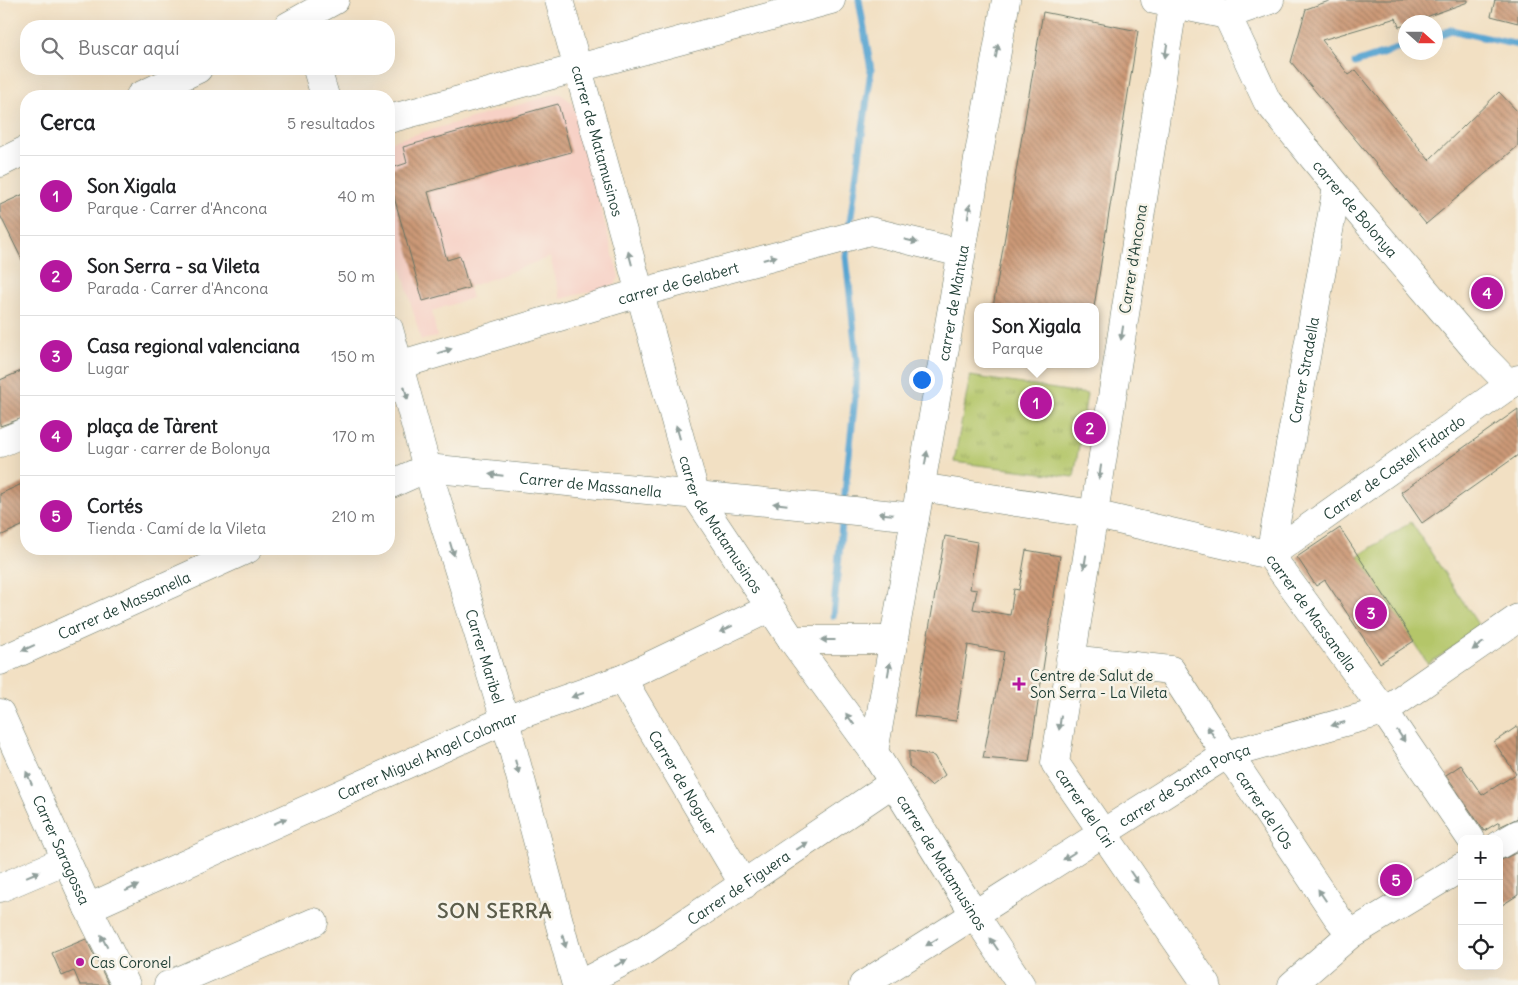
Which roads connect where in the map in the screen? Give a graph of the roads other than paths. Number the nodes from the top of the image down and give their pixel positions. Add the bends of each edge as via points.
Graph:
1 (335, 0) edge
2 (559, 0) edge
3 (831, 0) edge
4 (1006, 0) edge
5 (1270, 0) edge
6 (1167, 1) edge
7 (776, 8) edge
8 (1227, 15) junction
9 (299, 18) edge
10 (579, 67) junction
11 (185, 75) edge
12 (320, 75) edge
13 (153, 90) edge
14 (323, 90) edge
15 (395, 117) edge
16 (20, 153) edge
17 (0, 163) edge
18 (1337, 187) junction
19 (961, 254) junction
20 (639, 293) junction
21 (395, 351) edge
22 (399, 365) junction
23 (1514, 382) edge
24 (20, 435) edge
25 (0, 443) edge
26 (427, 468) junction
27 (395, 482) edge
28 (920, 487) junction
29 (696, 496) junction
30 (1093, 514) junction
31 (915, 517) junction
32 (235, 555) edge
33 (1270, 555) junction
34 (770, 608) junction
35 (1518, 618) edge
36 (792, 640) junction
37 (894, 640) junction
38 (1070, 659) junction
39 (0, 661) edge
40 (622, 680) junction
41 (1384, 711) junction
42 (0, 713) edge
43 (504, 720) junction
44 (874, 752) junction
45 (1226, 755) junction
46 (893, 783) junction
47 (1104, 834) junction
48 (1518, 834) edge
49 (1468, 835) edge
50 (1503, 843) edge
51 (66, 860) junction
52 (1458, 869) edge
53 (744, 885) junction
54 (0, 888) edge
55 (88, 908) junction
56 (974, 915) junction
57 (314, 922) dead end
58 (1351, 934) junction
59 (126, 985) edge
60 (168, 985) edge
61 (577, 985) edge
62 (863, 985) edge
63 (1021, 985) edge
64 (1208, 985) edge
65 (1292, 985) edge

1 - 9 street
2 - 10 street, carrer de Matamusinos
3 - 7 street
19 -> 4 street, carrer de Màntua
5 - 8 street
6 - 8 street
6 -> 30 street, Carrer d'Ancona
7 - 10 street
8 - 18 street, carrer de Bolonya via 1267,101
10 - 15 street
20 -> 10 street, carrer de Matamusinos
11 - 13 street
12 - 14 street
16 - 17 street
18 - 23 street, carrer de Bolonya via 1478,352
18 - 33 street, Carrer Stradella
20 -> 19 street, carrer de Gelabert via 870,231
28 -> 19 street, carrer de Màntua
22 -> 20 street, carrer de Gelabert
29 -> 20 street, carrer de Matamusinos
21 - 22 street, Carrer Maribel
22 -> 26 street, Carrer Maribel
23 - 33 street, Carrer de Castell Fidardo
24 - 25 street
26 - 27 street
29 -> 26 street, Carrer de Massanella
26 -> 43 street, Carrer Maribel
28 - 30 street, carrer de Massanella
28 - 31 street, carrer de Màntua
31 -> 29 street, Carrer de Massanella
29 - 34 street, carrer de Matamusinos
30 - 33 street, carrer de Massanella
30 -> 38 street, carrer del Ciri
31 - 37 street, carrer de Màntua
32 -> 39 street, Carrer de Massanella
33 - 41 street, carrer de Massanella
34 - 36 street, carrer de Matamusinos
34 -> 40 street, Carrer Miguel Angel Colomar
35 -> 41 street, carrer de Santa Ponça
37 -> 36 street
44 -> 36 street, carrer de Matamusinos
44 -> 37 street, carrer de Màntua
45 -> 38 street, carrer de l'Os via 1170,670
38 -> 47 street, carrer del Ciri via 1055,763
40 -> 43 street, Carrer Miguel Angel Colomar
40 - 53 street, Carrer de Noguer
41 -> 45 street, carrer de Santa Ponça
41 -> 49 street, carrer de Massanella
51 -> 42 street, Carrer Saragossa
55 -> 43 street, Carrer Miguel Angel Colomar
43 -> 61 street, Carrer Maribel
44 - 46 street, carrer de Matamusinos
45 - 47 street, carrer de Santa Ponça
58 -> 45 street, carrer de l'Os
53 -> 46 street, Carrer de Figuera
46 - 56 street, carrer de Matamusinos
47 -> 56 street, carrer de Santa Ponça
47 -> 64 street, carrer del Ciri
48 - 50 street
54 -> 51 street
51 - 55 street, Carrer Saragossa
52 - 58 street
61 -> 53 street, Carrer de Figuera via 644,951
59 -> 55 street, Carrer Saragossa
56 -> 62 street, carrer de Santa Ponça
63 -> 56 street, carrer de Matamusinos
57 - 60 street
58 - 65 street

